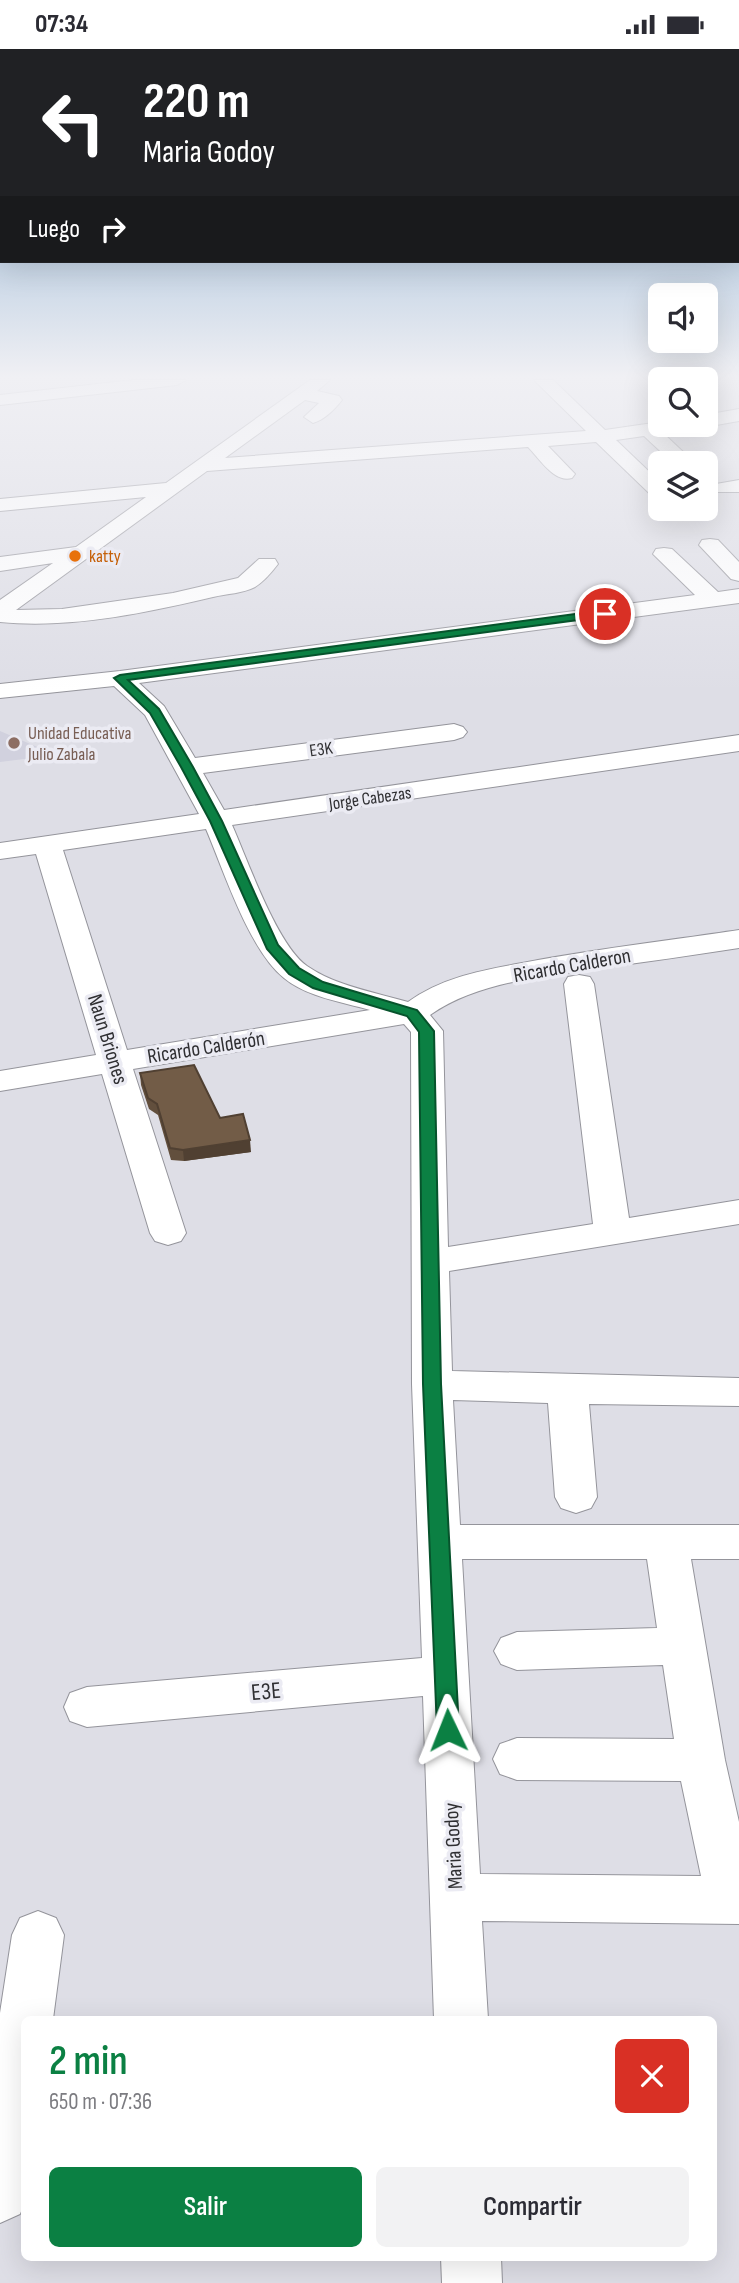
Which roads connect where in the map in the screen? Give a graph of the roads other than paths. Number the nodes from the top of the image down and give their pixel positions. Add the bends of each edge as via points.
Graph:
1 (176, 484) edge
2 (171, 488) junction
3 (0, 505) edge
4 (710, 545) dead end
5 (80, 553) junction
6 (664, 554) dead end
7 (0, 564) edge
8 (267, 564) dead end
9 (739, 573) edge
10 (739, 596) edge
11 (712, 599) junction
12 (0, 613) edge
13 (120, 678) junction
14 (0, 691) edge
15 (454, 731) dead end
16 (739, 743) edge
17 (187, 767) junction
18 (216, 821) junction
19 (47, 845) junction
20 (0, 851) edge
21 (739, 939) edge
22 (579, 984) dead end
23 (412, 1013) junction
24 (115, 1062) junction
25 (0, 1081) edge
26 (739, 1212) edge
27 (168, 1233) dead end
28 (613, 1234) junction
29 (430, 1262) junction
30 (432, 1384) junction
31 (567, 1387) junction
32 (739, 1392) edge
33 (576, 1497) dead end
34 (440, 1542) junction
35 (667, 1542) junction
36 (739, 1542) edge
37 (683, 1646) junction
38 (517, 1651) dead end
39 (446, 1675) junction
40 (87, 1707) dead end
41 (517, 1759) dead end
42 (701, 1760) junction
43 (456, 1897) junction
44 (735, 1900) edge
45 (38, 1935) dead end
46 (26, 2016) edge
47 (461, 2016) edge
48 (21, 2048) edge
49 (0, 2194) edge
50 (471, 2261) edge
51 (472, 2283) edge

1 - 2 street
2 - 3 street
2 - 5 street
4 - 9 street
5 - 7 street
5 - 12 street
6 - 11 street
8 - 12 street via 246,583 173,600 62,616 29,618
10 - 11 street
11 - 13 street
13 - 14 street
13 - 17 street via 155,711
15 - 17 street, E3K
16 - 18 street, Jorge Cabezas
17 - 18 street
18 - 19 street, Jorge Cabezas
18 - 23 street via 272,946 294,971 318,985
19 - 20 street, Jorge Cabezas
19 - 24 street, Naun Briones
21 - 23 street, Ricardo Calderon via 467,983
22 - 28 street
23 - 24 street, Ricardo Calderón
23 - 29 street, Maria Godoy via 427,1031
24 - 25 street, Ricardo Calderón
24 - 27 street, Naun Briones
26 - 28 street
28 - 29 street
29 - 30 street, Maria Godoy
30 - 31 street
30 - 34 street, Maria Godoy
31 - 32 street
31 - 33 street
34 - 35 street
34 - 39 street, Maria Godoy
35 - 36 street
35 - 37 street
37 - 38 street
37 - 42 street
39 - 40 street, E3E
39 - 43 street, Maria Godoy
41 - 42 street
42 - 44 street
43 - 44 street
43 - 47 street, Maria Godoy
45 - 46 street
48 - 49 street
50 - 51 street

